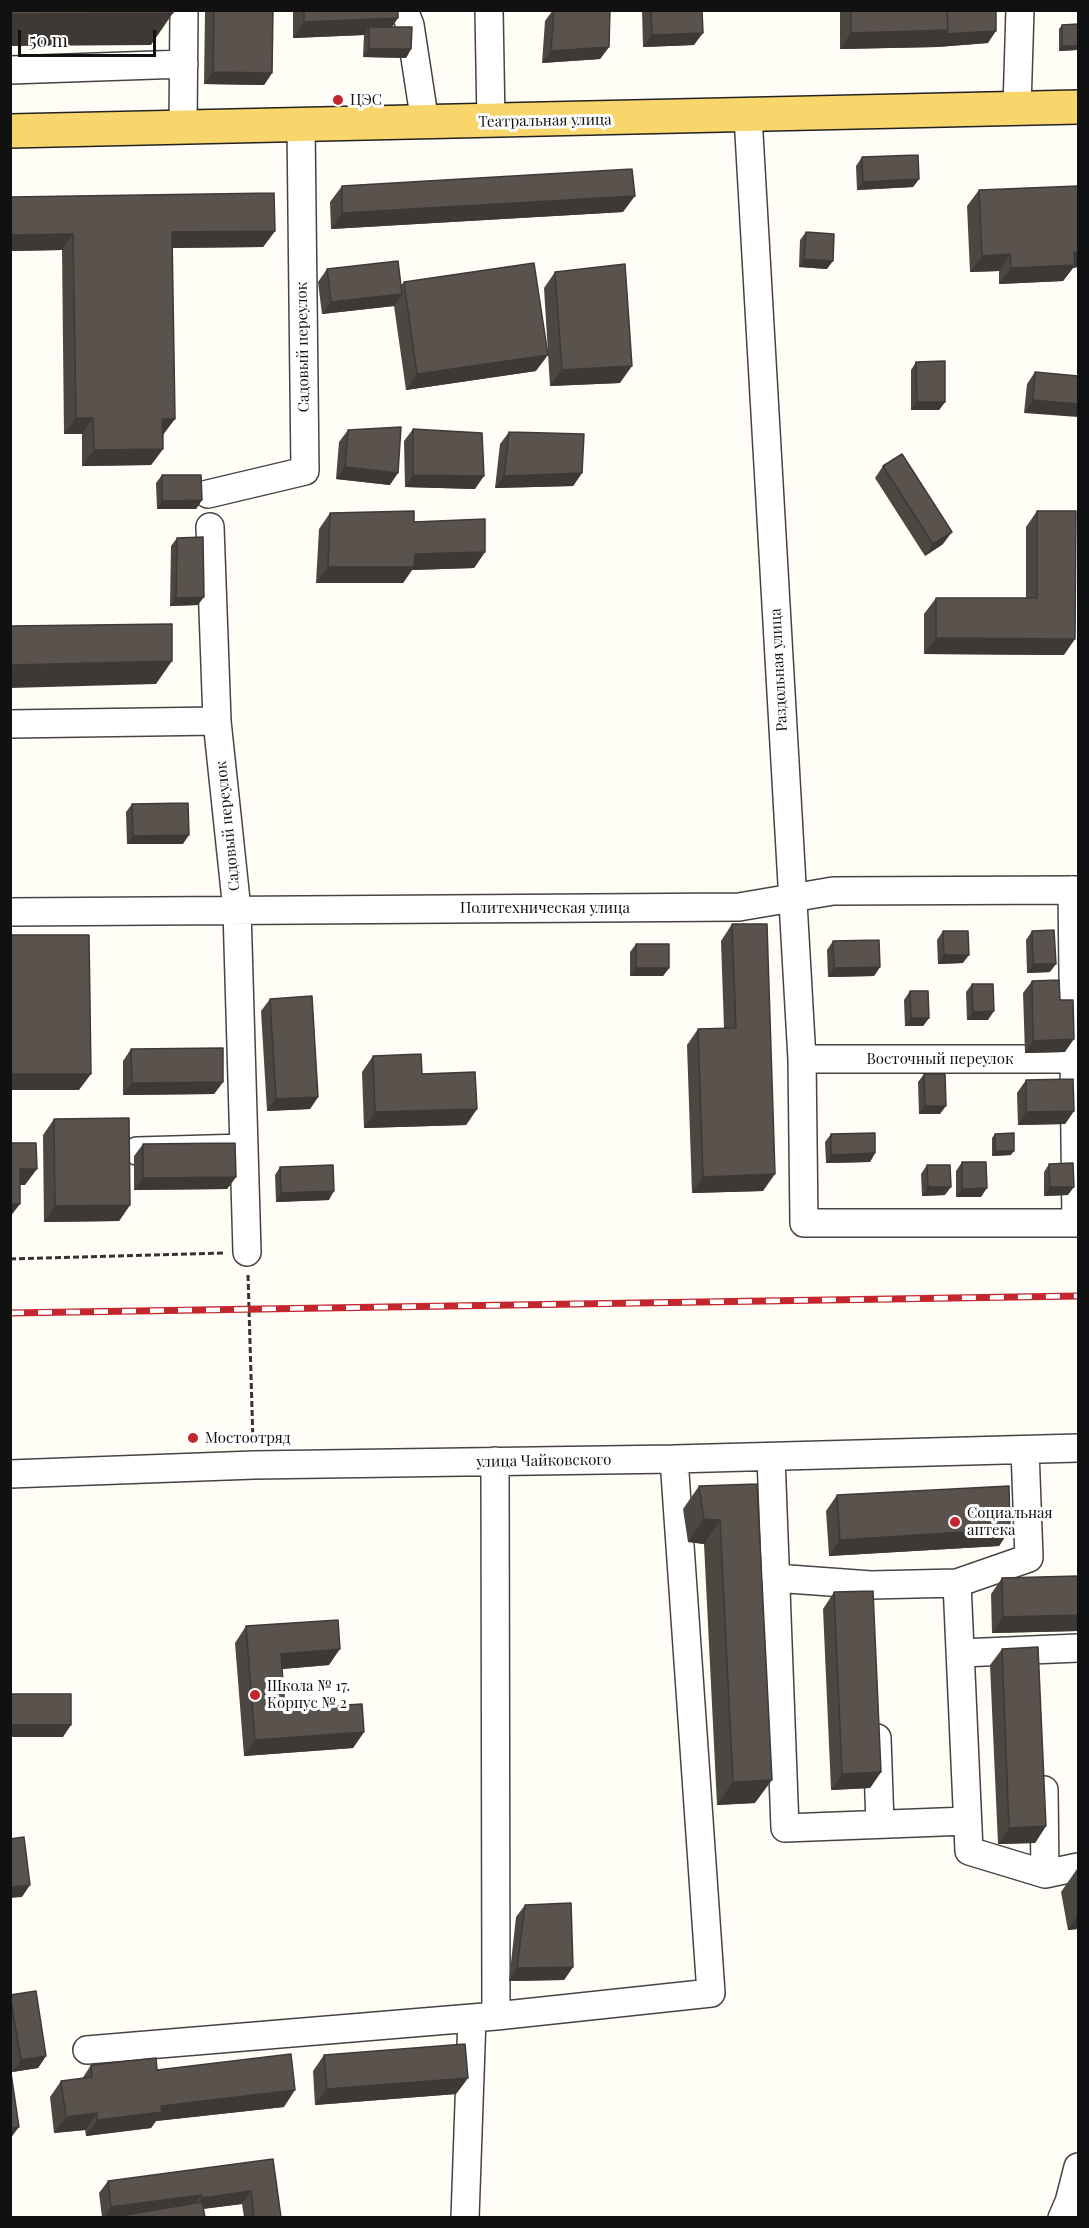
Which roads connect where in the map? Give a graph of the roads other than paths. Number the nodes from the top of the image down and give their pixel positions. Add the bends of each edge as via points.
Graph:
1 (184, 10) edge
2 (404, 10) edge
3 (489, 10) edge
4 (1020, 10) edge
5 (184, 64) junction
6 (10, 70) edge
7 (1017, 107) junction
8 (1078, 107) edge
9 (748, 116) junction
10 (491, 122) junction
11 (424, 123) junction
12 (301, 125) junction
13 (183, 128) junction
14 (10, 131) edge
15 (208, 494) dead end
16 (210, 527) dead end
17 (217, 721) junction
18 (10, 724) edge
19 (1075, 890) edge
20 (791, 897) junction
21 (237, 910) junction
22 (10, 912) edge
23 (802, 1059) junction
24 (1075, 1059) edge
25 (244, 1148) junction
26 (137, 1151) dead end
27 (1077, 1223) edge
28 (247, 1252) road end
29 (1078, 1448) edge
30 (1025, 1450) junction
31 (771, 1457) junction
32 (674, 1459) junction
33 (495, 1461) junction
34 (10, 1474) edge
35 (775, 1578) junction
36 (957, 1583) junction
37 (1078, 1648) edge
38 (961, 1653) junction
39 (876, 1716) edge
40 (1042, 1766) edge
41 (967, 1821) junction
42 (880, 1824) junction
43 (1078, 1867) edge
44 (1045, 1874) junction
45 (484, 2017) junction
46 (87, 2050) dead end
47 (1078, 2167) edge
48 (465, 2217) edge
49 (1062, 2217) edge

1 - 5 street
2 - 11 street via 410,25
3 - 10 street
4 - 7 street
5 - 6 street
5 - 13 street
7 - 8 main road, Театральная улица
7 - 9 main road, Театральная улица
9 - 10 main road, Театральная улица
9 - 20 street, Раздольная улица
10 - 11 main road, Театральная улица
11 - 12 main road, Театральная улица
12 - 13 main road, Театральная улица
12 - 15 street, Садовый переулок via 305,471
13 - 14 main road, Театральная улица
16 - 17 street, Садовый переулок
17 - 18 street
17 - 21 street, Садовый переулок
19 - 20 street, Политехническая улица via 833,891
19 - 24 street
20 - 21 street, Политехническая улица via 739,907
20 - 23 street, Раздольная улица
21 - 22 street, Политехническая улица
21 - 25 street, Садовый переулок
23 - 24 street, Восточный переулок
23 - 27 street, Раздольная улица via 804,1223
24 - 27 street
25 - 26 street
25 - 28 street, Садовый переулок
29 - 30 street, улица Чайковского
30 - 31 street, улица Чайковского
30 - 36 street via 1029,1558
31 - 32 street, улица Чайковского
31 - 35 street
32 - 33 street, улица Чайковского
32 - 45 street via 711,1993
33 - 34 street, улица Чайковского
33 - 45 street
35 - 36 street via 872,1597
35 - 42 street via 785,1828
36 - 38 street
37 - 38 street via 1037,1661
38 - 41 street
39 - 42 street
40 - 44 street
41 - 42 street
41 - 44 street via 969,1851
43 - 44 street
45 - 46 street
45 - 48 street
47 - 49 street

